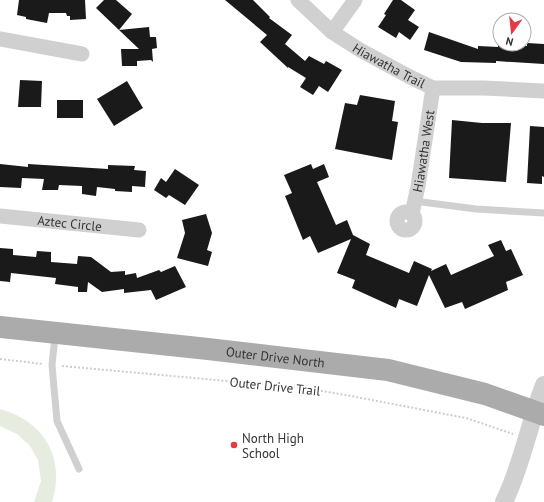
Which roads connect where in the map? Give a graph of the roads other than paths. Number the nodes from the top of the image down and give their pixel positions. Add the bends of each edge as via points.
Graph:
1 (298, 0) edge
2 (355, 0) edge
3 (332, 32) junction
4 (0, 39) edge
5 (82, 54) dead end
6 (433, 88) junction
7 (544, 91) edge
8 (413, 207) joint
9 (544, 213) edge
10 (0, 216) edge
11 (139, 230) dead end
12 (0, 328) edge
13 (55, 334) junction
14 (544, 385) edge
15 (539, 413) edge
16 (78, 469) dead end
17 (504, 502) edge

1 - 3 street, Hiawatha Trail
2 - 3 street
3 - 6 street, Hiawatha Trail via 410,78
4 - 5 street
6 - 7 street, Hiawatha Trail
6 - 8 street, Hiawatha West
8 - 9 lane
10 - 11 street, Aztec Circle
12 - 13 main road, Outer Drive North
13 - 15 main road, Outer Drive North via 388,370 479,392
13 - 16 lane via 52,365 57,421
14 - 15 street
15 - 17 street via 526,439 520,463

